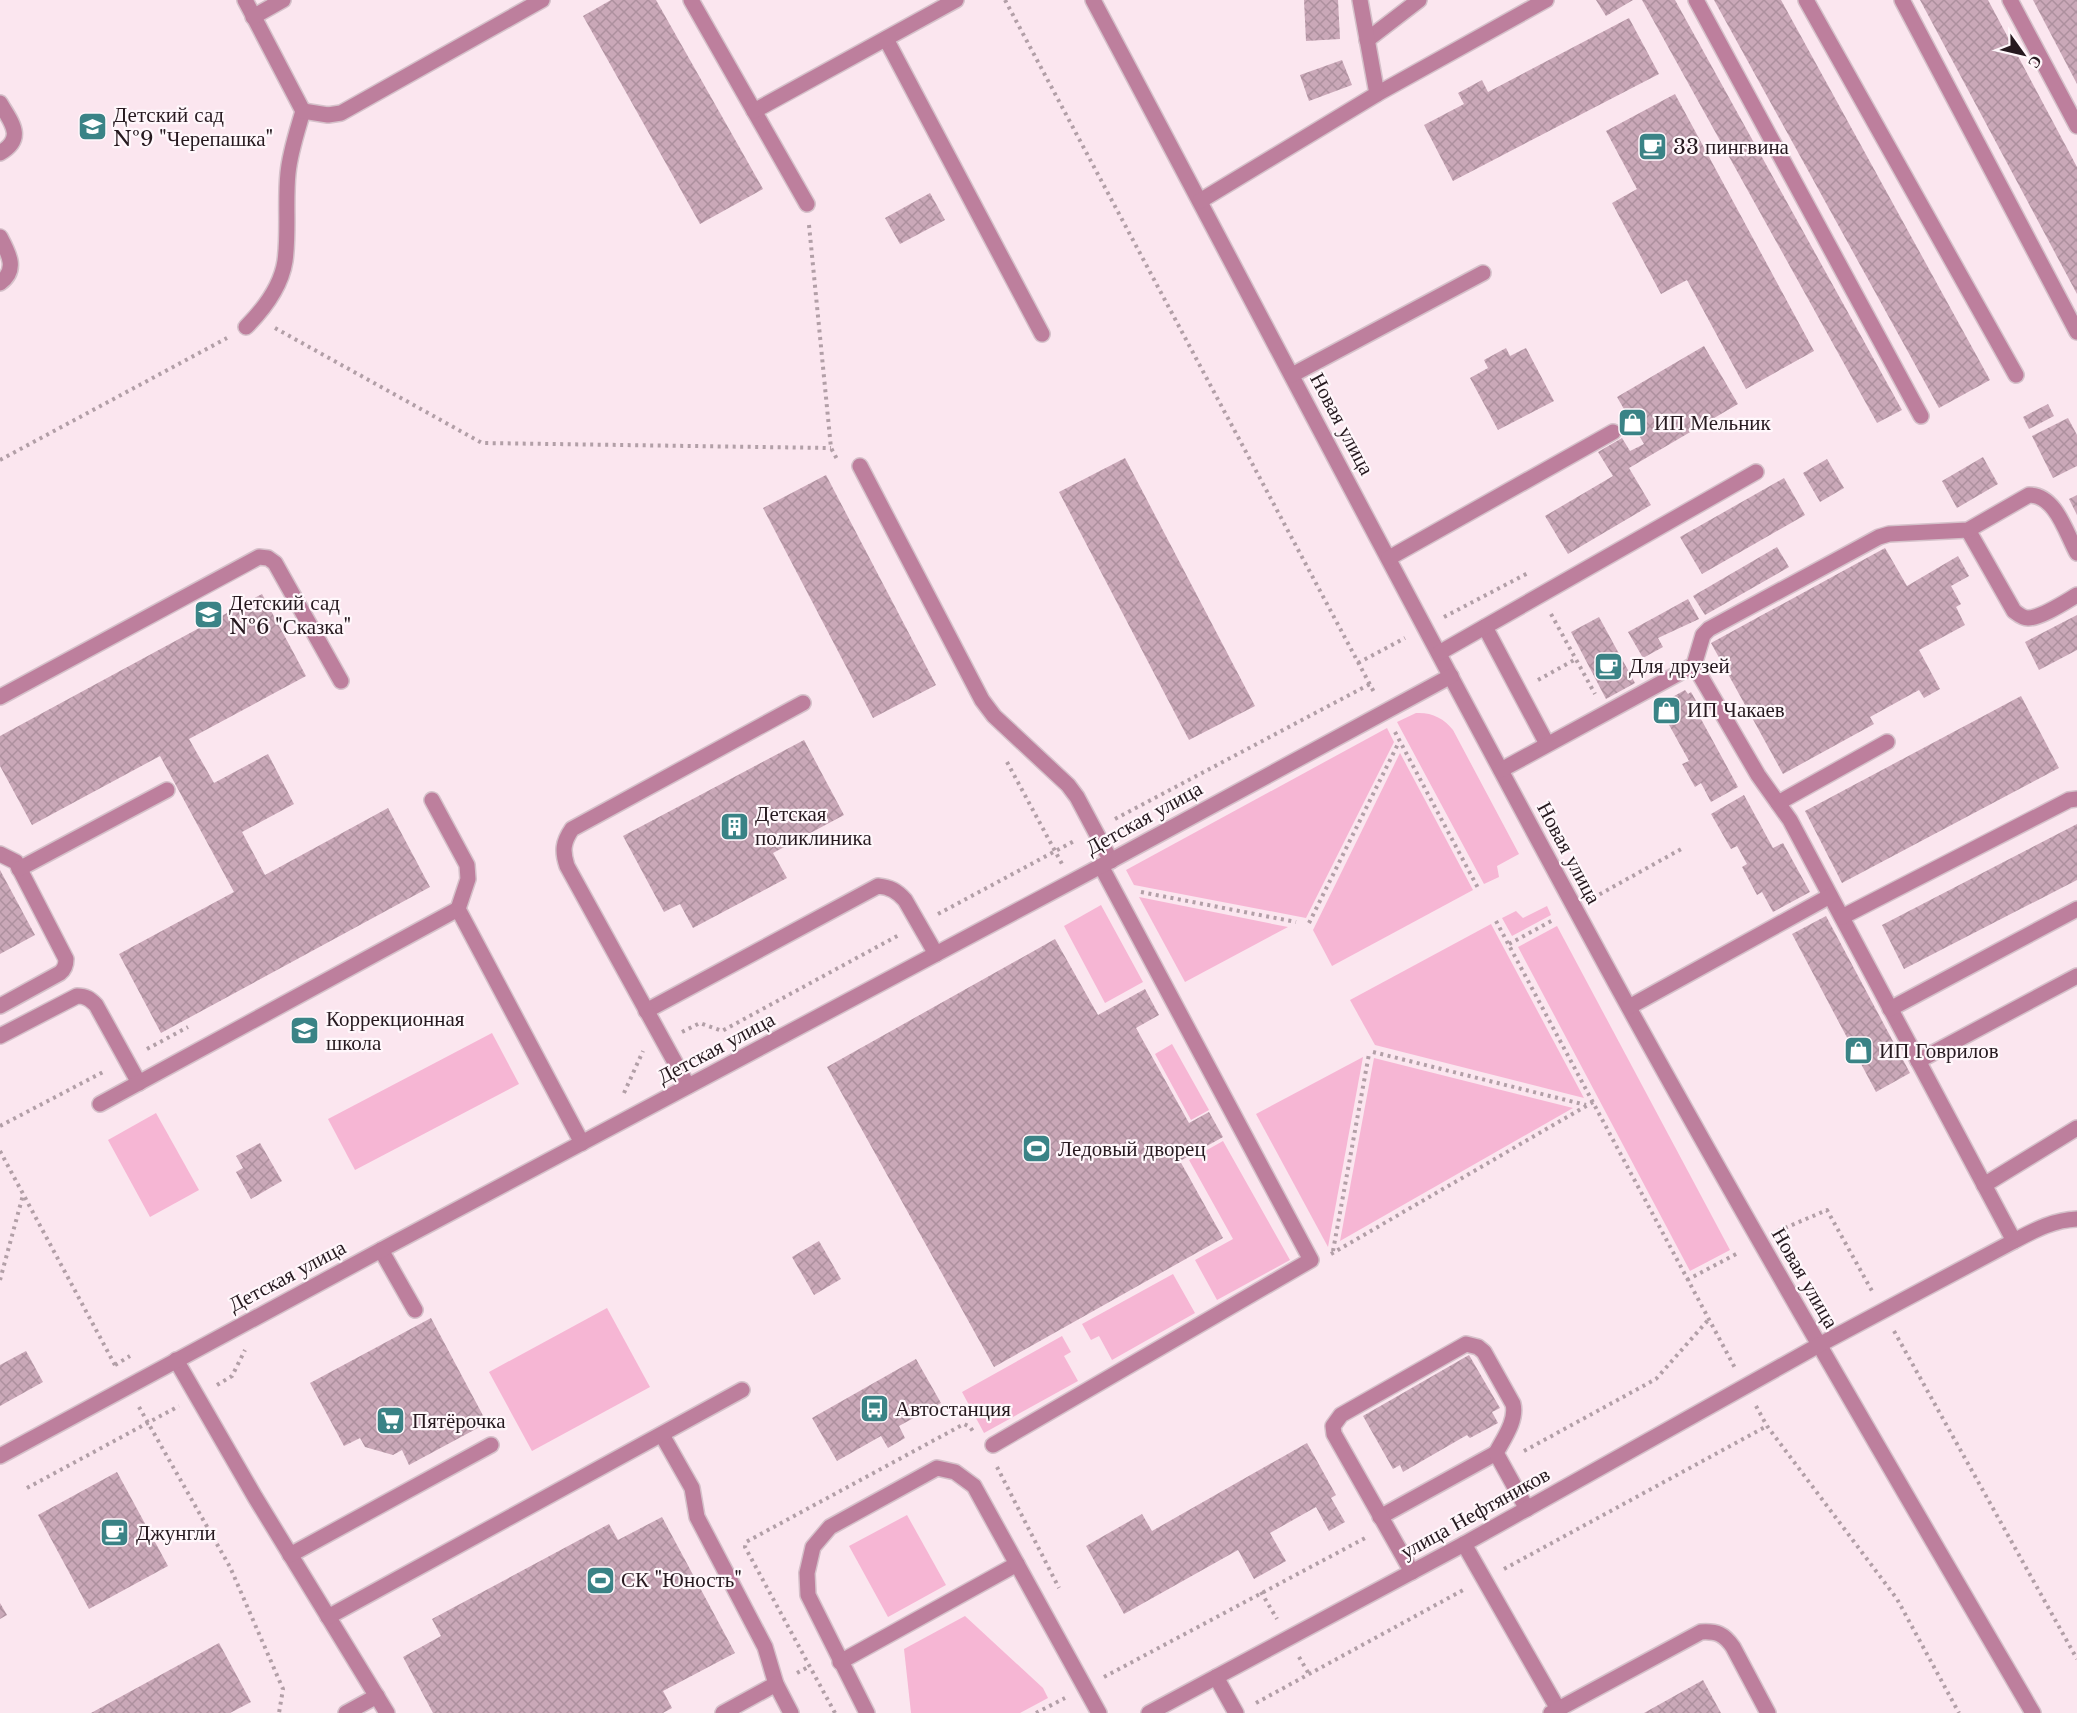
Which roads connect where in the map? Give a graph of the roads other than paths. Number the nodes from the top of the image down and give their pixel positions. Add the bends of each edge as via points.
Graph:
1 (245, 0) edge
2 (283, 0) edge
3 (543, 0) edge
4 (691, 0) edge
5 (956, 0) edge
6 (1093, 0) edge
7 (1360, 0) edge
8 (1419, 0) edge
9 (1546, 0) edge
10 (1695, 0) edge
11 (1806, 0) edge
12 (1902, 0) edge
13 (2010, 0) edge
14 (254, 17) junction
15 (886, 39) junction
16 (1367, 40) junction
17 (1377, 94) junction
18 (0, 103) edge
19 (303, 111) junction
20 (754, 111) junction
21 (2077, 126) edge
22 (0, 153) edge
23 (1200, 201) junction
24 (807, 204) dead end
25 (0, 237) edge
26 (1484, 273) dead end
27 (0, 283) edge
28 (251, 322) road end
29 (2077, 332) edge
30 (1042, 334) dead end
31 (1292, 375) junction
32 (2016, 375) dead end
33 (1921, 416) dead end
34 (1613, 432) dead end
35 (860, 466) dead end
36 (1756, 472) dead end
37 (1968, 530) junction
38 (2077, 553) edge
39 (1389, 558) junction
40 (2077, 595) edge
41 (1485, 627) junction
42 (1439, 653) junction
43 (1694, 664) junction
44 (1451, 676) junction
45 (341, 681) dead end
46 (0, 697) edge
47 (803, 703) dead end
48 (1887, 742) dead end
49 (1547, 744) junction
50 (1501, 770) junction
51 (167, 790) dead end
52 (2077, 799) edge
53 (432, 800) dead end
54 (1778, 803) junction
55 (0, 854) edge
56 (1106, 863) junction
57 (19, 869) junction
58 (1830, 896) junction
59 (458, 909) junction
60 (2077, 909) edge
61 (1842, 917) junction
62 (936, 954) junction
63 (2077, 976) edge
64 (0, 1006) edge
65 (1629, 1007) junction
66 (1890, 1009) junction
67 (646, 1011) junction
68 (0, 1036) edge
69 (1918, 1061) junction
70 (139, 1083) junction
71 (688, 1086) junction
72 (100, 1104) dead end
73 (2077, 1128) edge
74 (582, 1143) junction
75 (1984, 1185) junction
76 (2077, 1219) edge
77 (2014, 1241) junction
78 (381, 1250) junction
79 (414, 1311) dead end
80 (1819, 1345) junction
81 (177, 1360) junction
82 (742, 1390) dead end
83 (662, 1435) junction
84 (491, 1445) dead end
85 (993, 1452) road end
86 (1496, 1453) junction
87 (0, 1456) edge
88 (1527, 1509) junction
89 (1380, 1517) junction
90 (1464, 1544) junction
91 (290, 1555) junction
92 (1017, 1564) junction
93 (1412, 1572) junction
94 (328, 1617) junction
95 (840, 1662) junction
96 (1216, 1677) junction
97 (776, 1684) junction
98 (377, 1696) junction
99 (1555, 1711) edge
100 (346, 1713) edge
101 (387, 1713) edge
102 (723, 1713) edge
103 (791, 1713) edge
104 (867, 1713) edge
105 (1099, 1713) edge
106 (1149, 1713) edge
107 (1236, 1713) edge
108 (1768, 1713) edge
109 (2033, 1713) edge

1 - 14 street
2 - 14 street
3 - 19 street via 341,113
4 - 20 street
5 - 15 street
6 - 23 street, Новая улица
7 - 16 street
8 - 16 street
9 - 17 street
10 - 33 street
11 - 32 street
12 - 29 street
13 - 21 street
14 - 19 street
15 - 20 street
15 - 30 street
16 - 17 street
17 - 23 street
18 - 22 street via 15,137
19 - 28 street via 288,172 282,276
20 - 24 street
23 - 31 street, Новая улица
25 - 27 street via 12,264
26 - 31 street
31 - 39 street, Новая улица
34 - 39 street
35 - 56 street via 982,700 1068,785 1094,830
36 - 41 street
37 - 38 street via 2029,495 2038,495 2052,506
37 - 40 street via 2014,611 2021,616 2038,616
37 - 43 street via 1879,537 1709,629 1703,635
39 - 42 street, Новая улица
41 - 42 street
41 - 49 street
42 - 44 street, Новая улица
43 - 49 street
43 - 54 street
44 - 50 street, Новая улица
44 - 56 street, Детская улица
45 - 46 street via 275,563 260,557
47 - 67 street via 572,829 566,838 563,853 567,866
48 - 54 street
49 - 50 street
50 - 65 street, Новая улица
51 - 57 street
52 - 61 street
53 - 59 street via 467,865 468,879
54 - 58 street
55 - 57 street via 10,858
56 - 62 street, Детская улица
56 - 85 street via 1111,886 1311,1260
57 - 64 street via 66,964 60,973
58 - 61 street
58 - 65 street
59 - 70 street
59 - 74 street
60 - 66 street
61 - 66 street
62 - 67 street via 905,900 889,887 878,886
62 - 71 street, Детская улица
63 - 69 street
65 - 80 street, Новая улица
66 - 69 street
67 - 71 street
68 - 70 street via 77,996 84,996 96,1005
69 - 75 street
70 - 72 street
71 - 74 street, Детская улица
73 - 75 street
74 - 78 street, Детская улица
75 - 77 street
76 - 77 street, улица Нефтяников via 2042,1226
77 - 80 street, улица Нефтяников
78 - 79 street
78 - 81 street, Детская улица
80 - 88 street, улица Нефтяников
80 - 109 street, Новая улица
81 - 87 street, Детская улица
81 - 91 street
82 - 83 street
83 - 94 street
83 - 97 street via 692,1488 697,1517 765,1647
84 - 91 street
86 - 88 street
86 - 89 street
86 - 89 street via 1515,1411 1484,1352 1466,1344 1341,1415 1333,1426
88 - 90 street, улица Нефтяников
89 - 93 street
90 - 93 street, улица Нефтяников
90 - 99 street
91 - 94 street
92 - 95 street
92 - 95 street via 974,1486 955,1472 937,1468 830,1527 813,1547 807,1573 808,1595
92 - 105 street
93 - 96 street, улица Нефтяников
94 - 98 street
95 - 104 street
96 - 106 street, улица Нефтяников
96 - 107 street
97 - 102 street
97 - 103 street
98 - 100 street
98 - 101 street
99 - 108 street via 1701,1632 1715,1632 1726,1637 1733,1647

